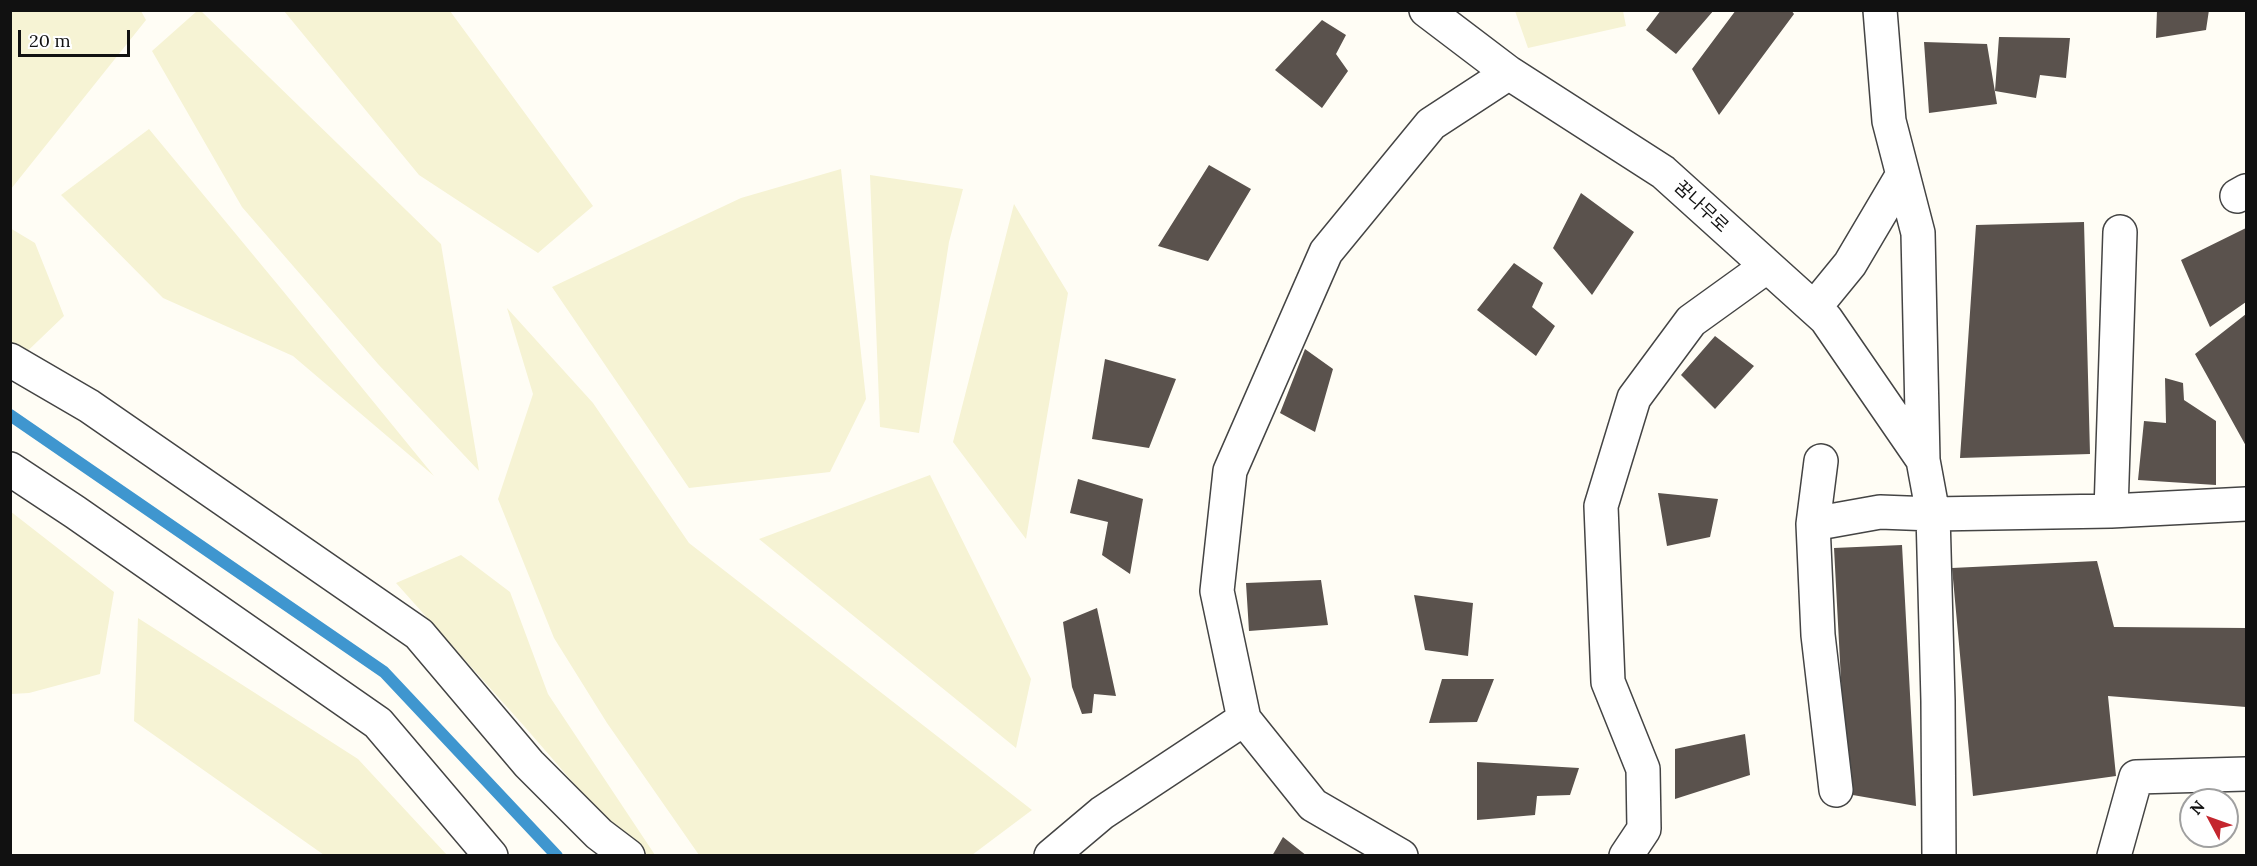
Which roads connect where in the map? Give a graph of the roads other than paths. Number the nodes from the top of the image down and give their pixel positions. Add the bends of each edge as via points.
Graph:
1 (1426, 10) edge
2 (1880, 10) edge
3 (1509, 73) junction
4 (1902, 177) junction
5 (2120, 232) dead end
6 (1766, 267) junction
7 (1814, 308) junction
8 (10, 360) edge
9 (1923, 460) junction
10 (1821, 461) dead end
11 (10, 469) edge
12 (2247, 504) edge
13 (2111, 511) junction
14 (1933, 514) junction
15 (1813, 524) junction
16 (1244, 718) junction
17 (2247, 774) edge
18 (1836, 790) dead end
19 (491, 855) edge
20 (628, 855) edge
21 (1051, 855) edge
22 (1401, 855) edge
23 (1626, 855) edge
24 (1939, 855) edge
25 (2114, 855) edge

1 - 3 street, 꿈나무로
2 - 4 street via 1889,121
3 - 6 street, 꿈나무로 via 1663,172
3 - 16 street via 1431,124 1326,252 1230,471 1217,591
4 - 7 street via 1850,264
4 - 9 street via 1918,232
5 - 13 street
6 - 7 street, 꿈나무로
6 - 23 street via 1691,321 1634,398 1600,506 1608,682 1643,769 1644,829
7 - 9 street, 꿈나무로 via 1826,319
8 - 20 street via 88,406 420,634 529,764 599,834
9 - 14 street
10 - 15 street
11 - 19 street via 378,723
12 - 13 street
13 - 14 street
14 - 15 street via 1880,512
14 - 24 street
15 - 18 street via 1818,635
16 - 21 street via 1102,813
16 - 22 street via 1313,805
17 - 25 street via 2136,777

